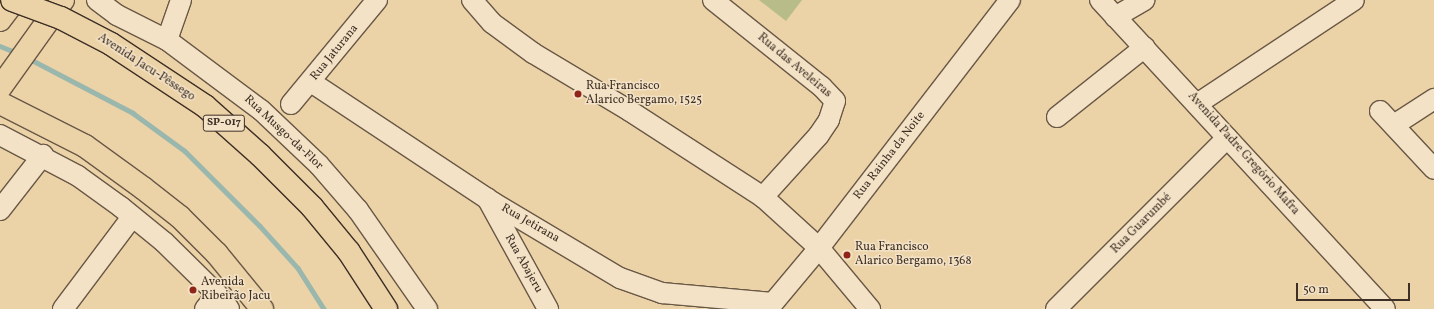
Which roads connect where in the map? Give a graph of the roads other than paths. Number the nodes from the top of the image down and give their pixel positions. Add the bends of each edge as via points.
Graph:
1 (63, 0) edge
2 (98, 0) edge
3 (181, 0) edge
4 (377, 0) edge
5 (472, 0) edge
6 (713, 0) edge
7 (1010, 0) edge
8 (1100, 0) edge
9 (1144, 0) edge
10 (1354, 0) edge
11 (8, 8) edge
12 (1115, 17) junction
13 (167, 40) junction
14 (1145, 47) junction
15 (311, 82) junction
16 (1, 91) edge
17 (1434, 100) edge
18 (291, 104) dead end
19 (1197, 104) junction
20 (1380, 110) dead end
21 (1057, 117) dead end
22 (1394, 125) junction
23 (0, 135) edge
24 (1227, 138) junction
25 (43, 155) junction
26 (1434, 169) edge
27 (487, 198) junction
28 (764, 198) junction
29 (0, 210) edge
30 (132, 217) junction
31 (819, 248) junction
32 (223, 301) edge
33 (770, 306) edge
34 (64, 309) edge
35 (205, 309) edge
36 (262, 309) edge
37 (386, 309) edge
38 (427, 309) edge
39 (548, 309) edge
40 (870, 309) edge
41 (1056, 309) edge
42 (1385, 309) edge

1 - 16 main road
2 - 13 street, Rua Musgo-da-Flor via 117,15
3 - 13 street
4 - 15 street, Rua Jaturana
5 - 28 street via 492,23 533,53 630,111
6 - 28 street, Rua das Aveleiras via 822,86 835,101 831,116 819,135
7 - 31 street, Rua Rainha da Noite
8 - 12 street, Avenida Padre Gregório Mafra
9 - 12 street
10 - 19 street
11 - 37 main road, Avenida Jacu-Pêssego / SP-017, bridge via 61,18 111,44 205,106 312,207 349,252
12 - 14 street, Avenida Padre Gregório Mafra
13 - 38 street, Rua Musgo-da-Flor via 253,103 319,165 358,210
14 - 19 street, Avenida Padre Gregório Mafra
14 - 21 street
15 - 18 street, Rua Jaturana
15 - 27 street, Rua Jetirana
16 - 36 main road via 85,146 180,217 217,254
17 - 22 street
19 - 24 street, Avenida Padre Gregório Mafra
20 - 22 street
22 - 26 street
23 - 25 street
24 - 41 street, Rua Guarumbé
24 - 42 street, Avenida Padre Gregório Mafra
25 - 29 street
25 - 30 street via 78,176
27 - 33 street, Rua Jetirana via 620,278 643,287 662,293
27 - 39 street, Rua Abajeru
28 - 31 street
30 - 32 street via 164,242
30 - 34 street
31 - 33 street, Rua Rainha da Noite
31 - 40 street
32 - 35 street

